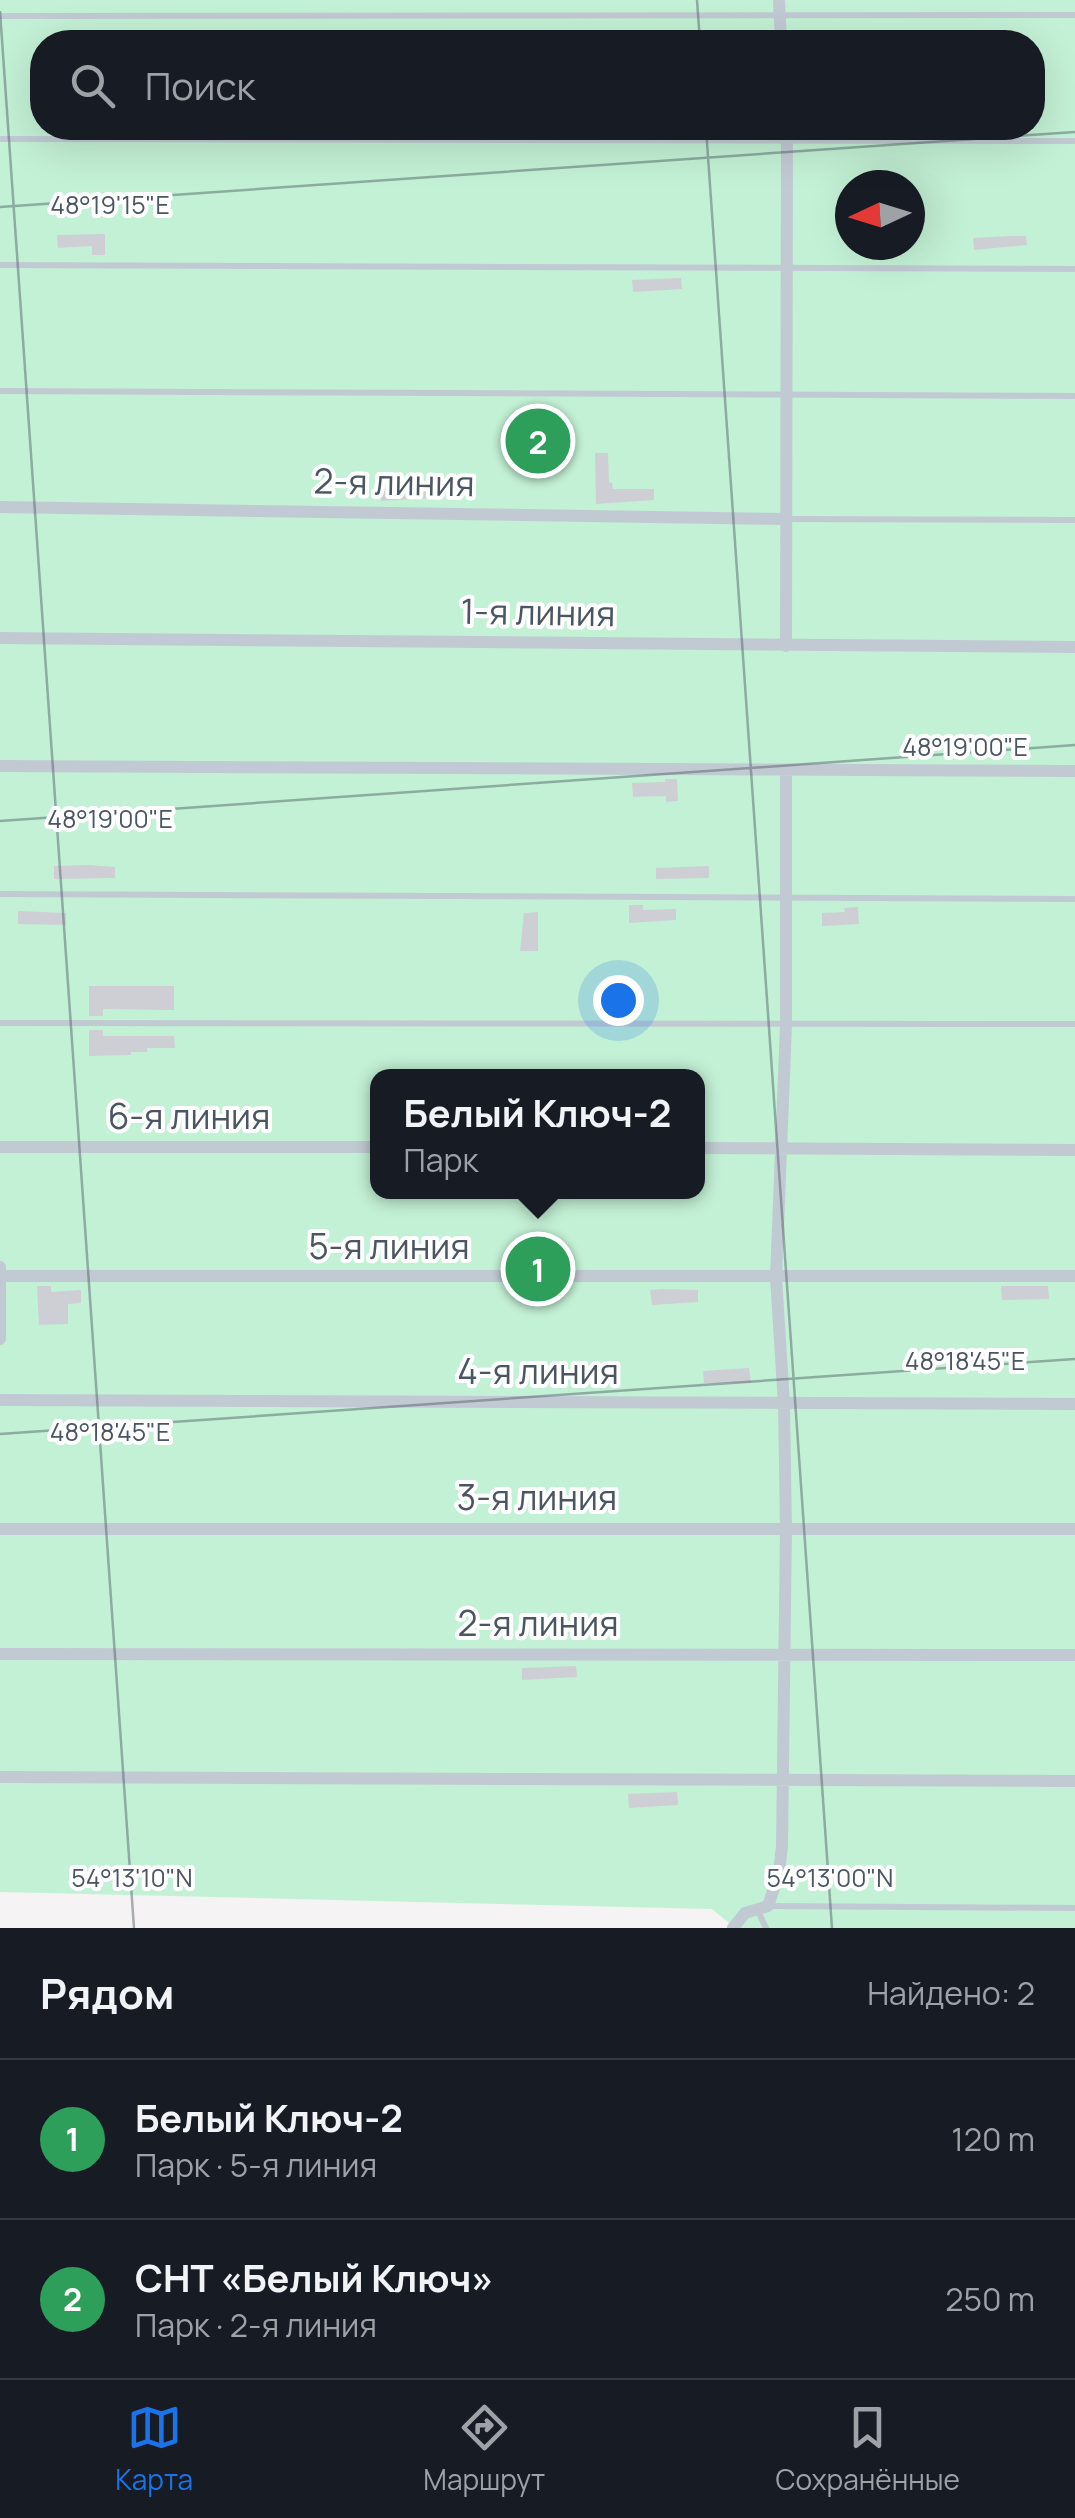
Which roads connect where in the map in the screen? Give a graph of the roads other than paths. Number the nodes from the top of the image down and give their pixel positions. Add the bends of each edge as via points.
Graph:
1 (779, 7) edge
2 (1075, 14) edge
3 (0, 16) edge
4 (0, 139) edge
5 (30, 139) edge
6 (787, 140) edge
7 (1034, 140) edge
8 (1075, 141) edge
9 (0, 265) edge
10 (787, 267) junction
11 (1075, 269) edge
12 (0, 391) edge
13 (786, 396) junction
14 (1075, 396) edge
15 (0, 507) edge
16 (786, 519) junction
17 (1075, 520) edge
18 (0, 638) edge
19 (786, 646) junction
20 (1075, 647) edge
21 (0, 766) edge
22 (786, 771) junction
23 (1075, 772) edge
24 (0, 894) edge
25 (1075, 899) edge
26 (786, 900) junction
27 (0, 1023) edge
28 (1075, 1024) edge
29 (786, 1025) junction
30 (0, 1147) edge
31 (370, 1148) edge
32 (705, 1148) edge
33 (779, 1148) junction
34 (1075, 1150) edge
35 (1, 1272) edge
36 (1075, 1276) edge
37 (776, 1277) junction
38 (0, 1340) edge
39 (0, 1400) edge
40 (784, 1404) junction
41 (1075, 1404) edge
42 (786, 1528) junction
43 (0, 1529) edge
44 (1075, 1529) edge
45 (0, 1654) edge
46 (784, 1655) junction
47 (1075, 1655) edge
48 (0, 1777) edge
49 (784, 1780) junction
50 (1075, 1781) edge
51 (762, 1907) junction
52 (1075, 1908) edge
53 (733, 1928) edge
54 (766, 1928) edge

1 - 2 lane
1 - 3 lane
4 - 5 lane
6 - 10 street
7 - 8 lane
9 - 10 lane
10 - 11 lane
10 - 13 street
12 - 13 lane
13 - 14 lane
13 - 16 street
15 - 16 street, 2-я линия
16 - 17 lane
16 - 19 street
18 - 19 street, 1-я линия
19 - 20 street, 1-я линия
21 - 22 street
22 - 23 street
22 - 26 street
24 - 26 lane
25 - 26 lane
26 - 29 street
27 - 29 lane
28 - 29 lane
29 - 33 street
30 - 31 street, 6-я линия
32 - 33 street
33 - 34 street
33 - 37 street
35 - 37 street, 5-я линия
35 - 38 street
36 - 37 street, 5-я линия
37 - 40 street
39 - 40 street, 4-я линия
40 - 41 street, 4-я линия
40 - 42 street
42 - 43 street, 3-я линия
42 - 44 street, 3-я линия
42 - 46 street
45 - 46 street, 2-я линия
46 - 47 street, 2-я линия
46 - 49 street
48 - 49 street
49 - 50 street
49 - 51 street via 779,1873
51 - 52 lane
51 - 53 street via 745,1913
51 - 54 lane

